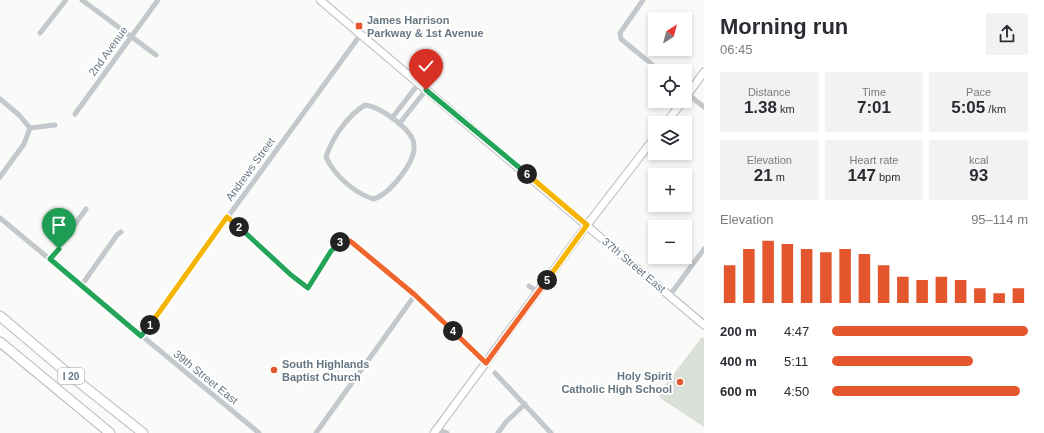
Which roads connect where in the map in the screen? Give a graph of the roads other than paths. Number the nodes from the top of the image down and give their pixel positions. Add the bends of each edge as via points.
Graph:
1 (66, 0) edge
2 (82, 0) edge
3 (158, 0) edge
4 (320, 0) edge
5 (643, 0) edge
6 (40, 33) dead end
7 (361, 34) junction
8 (132, 36) junction
9 (156, 55) dead end
10 (651, 64) edge
11 (704, 72) edge
12 (419, 83) junction
13 (692, 87) edge
14 (426, 90) junction
15 (0, 99) edge
16 (692, 99) edge
17 (704, 107) edge
18 (678, 108) edge
19 (75, 114) dead end
20 (671, 116) edge
21 (392, 118) junction
22 (399, 124) junction
23 (55, 125) dead end
24 (30, 128) junction
25 (648, 146) edge
26 (0, 177) edge
27 (86, 210) dead end
28 (227, 217) junction
29 (0, 218) edge
30 (587, 225) junction
31 (121, 232) dead end
32 (704, 249) edge
33 (50, 259) junction
34 (81, 286) junction
35 (529, 286) dead end
36 (538, 292) junction
37 (415, 295) junction
38 (670, 295) junction
39 (0, 316) edge
40 (704, 325) edge
41 (141, 336) junction
42 (0, 342) edge
43 (486, 363) junction
44 (495, 373) dead end
45 (525, 404) junction
46 (437, 432) edge
47 (110, 433) edge
48 (144, 433) edge
49 (259, 433) edge
50 (316, 433) edge
51 (447, 433) edge
52 (498, 433) edge
53 (551, 433) edge

1 - 6 street
2 - 8 street
3 - 8 street, 2nd Avenue
4 - 7 street, 37th Street East
5 - 10 street via 620,33 621,39
7 - 12 street, 37th Street East
7 - 28 street, Andrews Street
8 - 9 street
8 - 19 street, 2nd Avenue
11 - 13 street
12 - 14 street, 37th Street East
12 - 21 street
14 - 22 street
14 - 30 street, 37th Street East
15 - 24 street via 20,115
16 - 17 street
18 - 20 street
21 - 22 street
21 - 22 street via 378,108 365,105 355,111 330,146 326,157 331,167 362,195 373,199 385,194 410,161 413,140
23 - 24 street
24 - 26 street via 24,144
25 - 30 street
27 - 33 street
28 - 37 street via 308,288 331,251 344,240 355,245
28 - 41 street, Andrews Street
29 - 33 street, 39th Street East
30 - 36 street
30 - 38 street, 37th Street East
31 - 34 street
32 - 38 street
33 - 34 street, 39th Street East
34 - 41 street, 39th Street East
35 - 36 street
36 - 43 street
37 - 43 street
37 - 50 street
38 - 40 street, 37th Street East
39 - 48 highway, I 20
41 - 49 street, 39th Street East
42 - 47 highway, I 20
43 - 46 street
44 - 45 street
45 - 52 street
45 - 53 street
46 - 51 street

